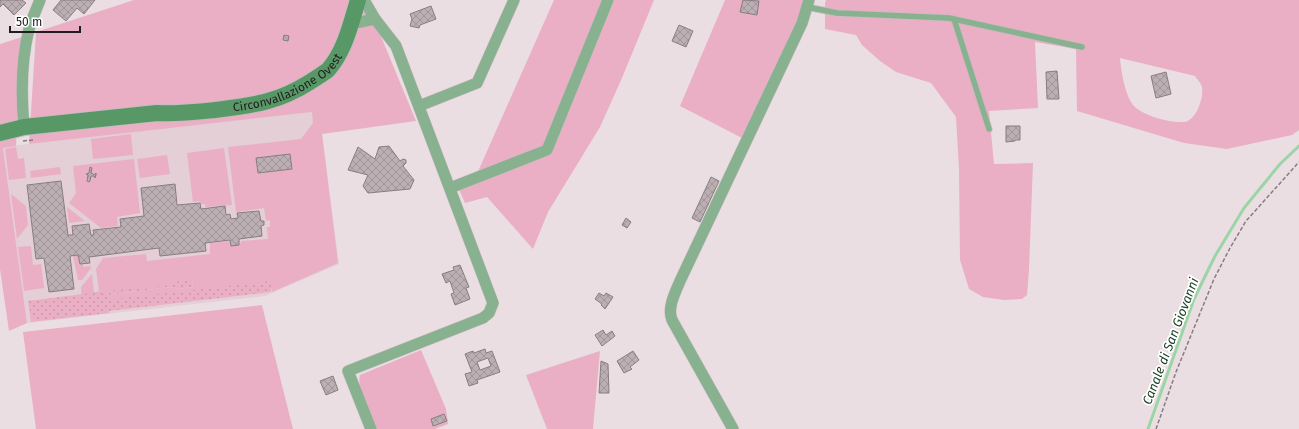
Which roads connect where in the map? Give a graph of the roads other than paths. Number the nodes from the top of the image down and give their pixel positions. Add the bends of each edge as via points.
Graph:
1 (40, 0) edge
2 (358, 0) edge
3 (364, 0) edge
4 (514, 0) edge
5 (608, 0) edge
6 (808, 3) edge
7 (375, 19) junction
8 (954, 19) junction
9 (351, 24) junction
10 (1082, 48) dead end
11 (419, 106) junction
12 (177, 114) junction
13 (24, 127) junction
14 (988, 129) dead end
15 (0, 133) edge
16 (0, 137) edge
17 (450, 188) junction
18 (371, 429) edge
19 (733, 429) edge

1 - 13 street via 29,28 25,52 22,108
2 - 9 street, Circonvallazione Ovest
3 - 7 street
4 - 11 street via 477,84
5 - 17 street via 547,150
6 - 8 lane via 837,13
6 - 19 street via 802,23 686,268 672,304 672,320
7 - 9 street
7 - 11 street via 396,46
8 - 10 lane
8 - 14 lane
9 - 12 street, Circonvallazione Ovest via 339,54 328,70 300,89 254,105
11 - 17 street
12 - 13 street, Circonvallazione Ovest via 157,113
12 - 16 street, Circonvallazione Ovest via 158,120
13 - 15 street, Circonvallazione Ovest
17 - 18 street via 493,302 489,313 483,318 348,371

